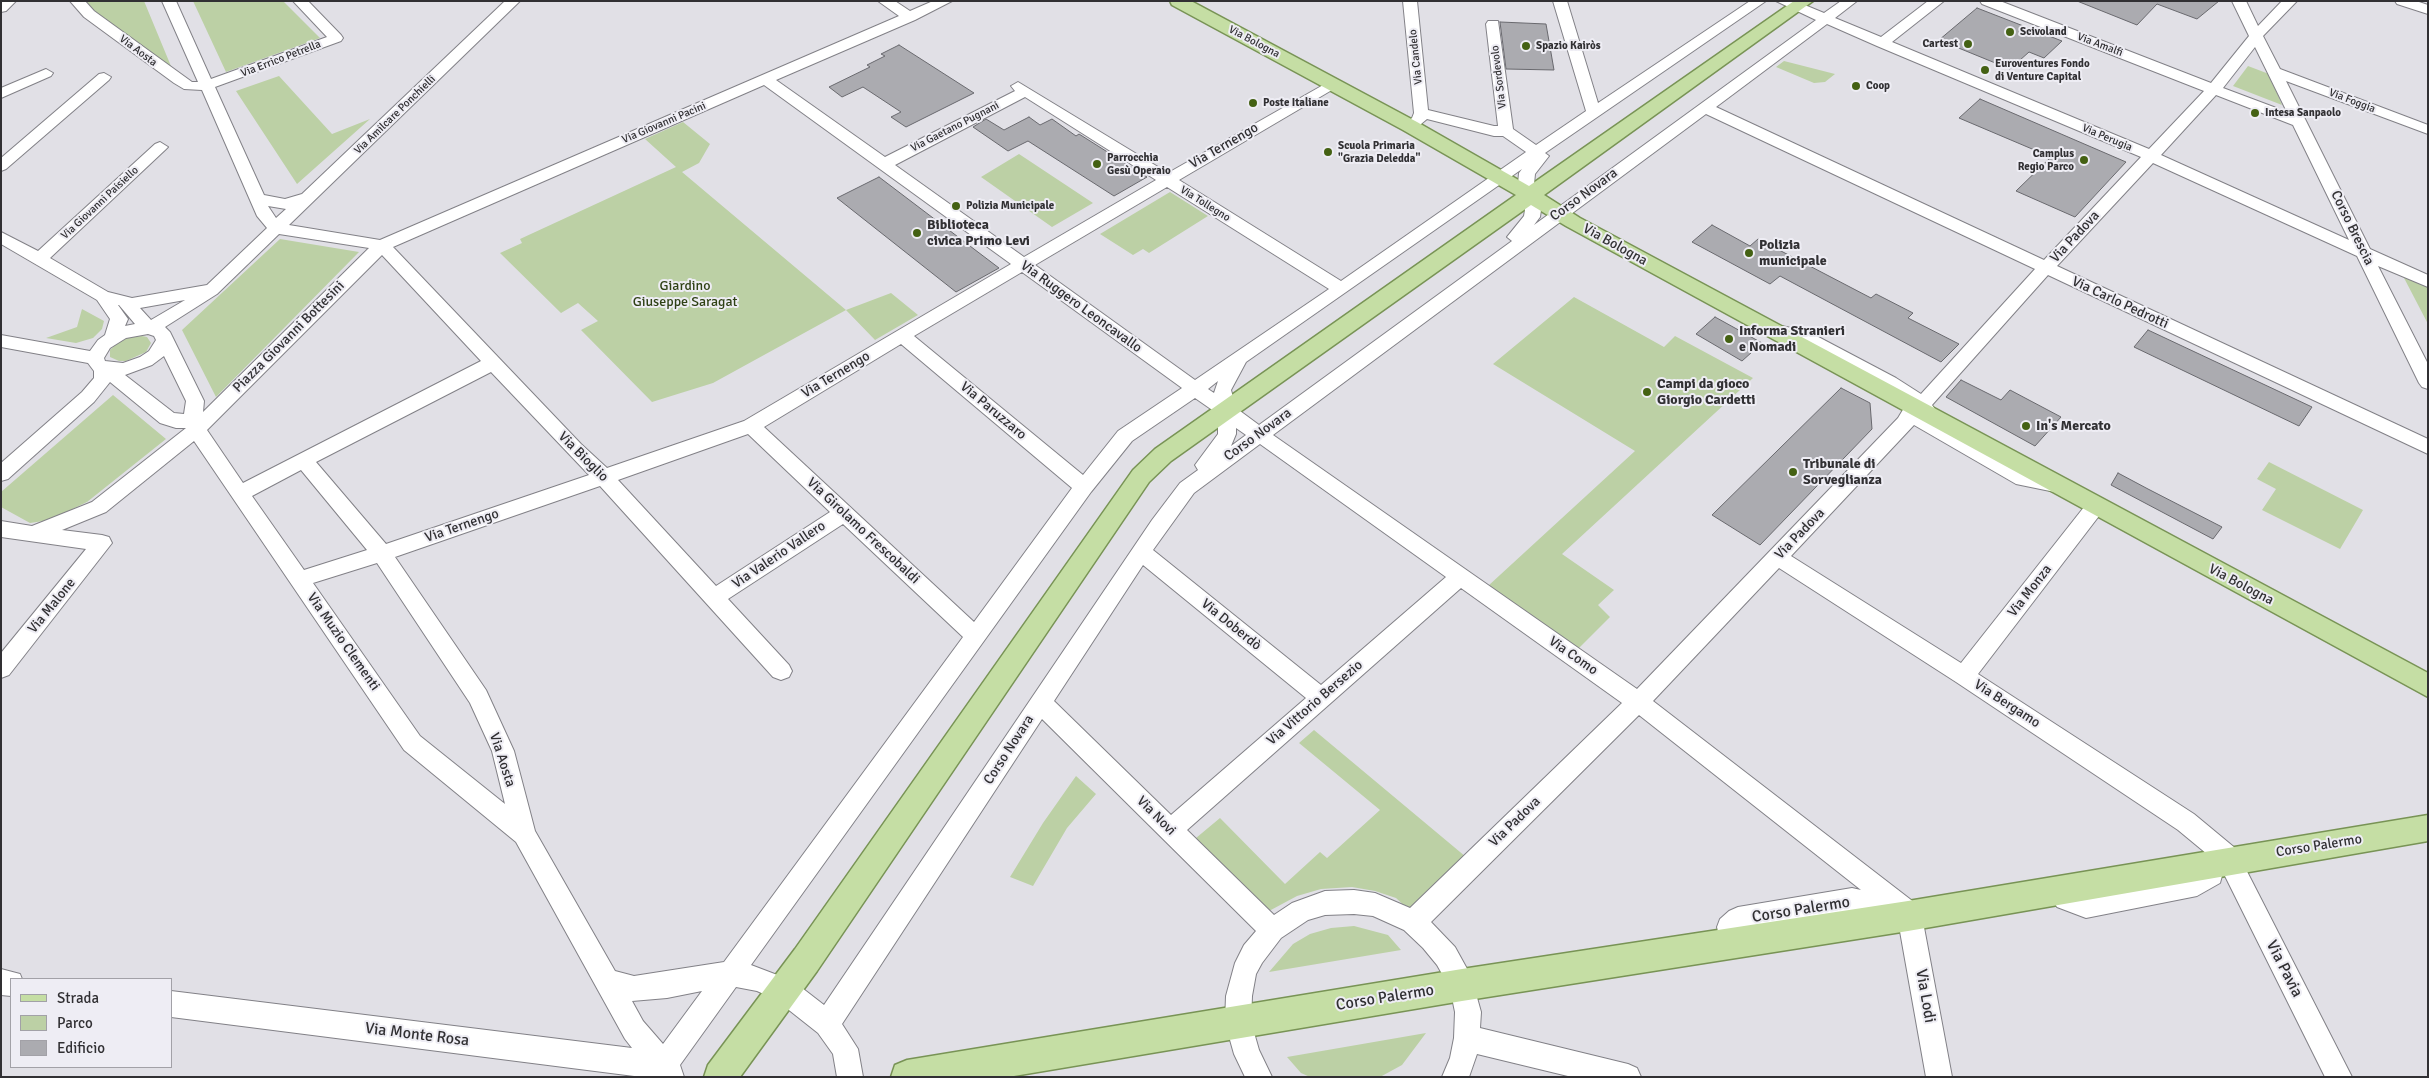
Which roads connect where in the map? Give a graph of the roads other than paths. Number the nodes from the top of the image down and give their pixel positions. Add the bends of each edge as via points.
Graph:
1 (9, 1) edge
2 (77, 1) edge
3 (169, 1) edge
4 (300, 1) edge
5 (514, 1) edge
6 (885, 1) edge
7 (944, 1) edge
8 (1178, 1) edge
9 (1410, 1) edge
10 (1560, 1) edge
11 (1758, 1) edge
12 (1850, 1) edge
13 (1937, 1) edge
14 (1987, 1) edge
15 (2239, 1) edge
16 (2290, 1) edge
17 (2402, 1) edge
18 (1795, 3) edge
19 (1, 8) edge
20 (2428, 10) edge
21 (910, 17) junction
22 (1826, 19) junction
23 (1493, 24) dead end
24 (2257, 35) junction
25 (1882, 43) junction
26 (2276, 72) junction
27 (46, 73) dead end
28 (104, 77) dead end
29 (766, 79) junction
30 (1332, 84) junction
31 (206, 86) junction
32 (1022, 88) joint
33 (2214, 89) junction
34 (1, 94) edge
35 (1704, 107) junction
36 (1594, 113) junction
37 (1416, 119) junction
38 (2301, 124) junction
39 (2428, 130) edge
40 (1506, 131) junction
41 (1557, 138) junction
42 (160, 147) dead end
43 (1536, 152) junction
44 (2151, 156) junction
45 (884, 164) junction
46 (1, 166) edge
47 (1502, 178) junction
48 (1166, 179) junction
49 (1529, 195) junction
50 (308, 198) junction
51 (257, 200) junction
52 (1558, 214) junction
53 (276, 228) junction
54 (1, 237) edge
55 (382, 245) junction
56 (2364, 252) junction
57 (1500, 256) junction
58 (40, 259) junction
59 (1024, 265) junction
60 (2046, 268) junction
61 (2428, 282) edge
62 (210, 290) junction
63 (1341, 290) junction
64 (103, 296) junction
65 (130, 304) junction
66 (148, 328) junction
67 (902, 335) junction
68 (113, 337) junction
69 (1, 341) edge
70 (164, 341) junction
71 (1244, 355) junction
72 (493, 363) junction
73 (104, 366) junction
74 (2428, 383) edge
75 (1195, 388) junction
76 (1227, 411) junction
77 (1916, 412) junction
78 (195, 425) junction
79 (751, 426) junction
80 (1259, 434) junction
81 (2428, 447) edge
82 (303, 460) junction
83 (1, 474) edge
84 (604, 477) junction
85 (1084, 487) junction
86 (1187, 488) junction
87 (240, 493) junction
88 (2096, 507) junction
89 (844, 513) junction
90 (1, 529) edge
91 (31, 534) junction
92 (1141, 552) junction
93 (381, 554) junction
94 (1777, 557) junction
95 (1460, 577) junction
96 (300, 579) junction
97 (714, 598) junction
98 (975, 636) junction
99 (1, 669) edge
100 (781, 671) dead end
101 (1964, 676) junction
102 (2428, 686) edge
103 (1322, 698) junction
104 (1040, 702) junction
105 (1638, 702) junction
106 (2428, 828) edge
107 (1170, 830) junction
108 (524, 834) junction
109 (2220, 862) junction
110 (1897, 917) junction
111 (1413, 922) junction
112 (1272, 930) junction
113 (729, 973) junction
114 (606, 981) junction
115 (1462, 985) junction
116 (784, 990) junction
117 (172, 1004) edge
118 (1238, 1022) junction
119 (827, 1024) junction
120 (1468, 1038) junction
121 (1034, 1066) edge
122 (664, 1073) edge
123 (720, 1077) edge
124 (850, 1077) edge
125 (907, 1077) edge
126 (1259, 1077) edge
127 (1455, 1077) edge
128 (1628, 1077) edge
129 (1939, 1077) edge
130 (2339, 1077) edge

1 - 19 street
2 - 31 street, Via Aosta via 89,14 178,80 189,86
3 - 31 street
4 - 31 street, Via Errico Petrella via 336,38
5 - 50 street, Via Amilcare Ponchielli
6 - 21 street
7 - 21 street, Via Giovanni Pacini
8 - 30 main road, Via Bologna
9 - 37 street, Via Candelo
10 - 36 street
11 - 36 street
12 - 22 street, Corso Novara
13 - 25 street
14 - 33 street, Via Amalfi
15 - 24 street
16 - 24 street
17 - 20 street
18 - 22 street, Via Perugia
18 - 49 main road
21 - 29 street, Via Giovanni Pacini
22 - 25 street, Via Perugia
22 - 35 street, Corso Novara
23 - 40 street, Via Sordevolo
24 - 26 street, Corso Brescia
24 - 33 street, Via Padova
25 - 44 street, Via Perugia
26 - 38 street, Corso Brescia
26 - 39 street, Via Foggia
27 - 34 street
28 - 46 street
29 - 45 street, Via Ruggero Leoncavallo
29 - 55 street, Via Giovanni Pacini
30 - 37 main road, Via Bologna
30 - 48 street, Via Ternengo
31 - 51 street
32 - 45 street, Via Gaetano Pugnani
32 - 48 street, Via Tollegno
33 - 38 street, Via Amalfi
33 - 44 street, Via Padova
35 - 52 street, Corso Novara
35 - 60 street, Via Carlo Pedrotti
36 - 41 street
37 - 40 street, Via Bologna
37 - 47 main road, Via Bologna
38 - 56 street, Corso Brescia
40 - 43 street, Via Bologna
41 - 43 street
41 - 49 street via 1527,173
42 - 58 street, Via Giovanni Paisiello
43 - 47 street
44 - 56 street, Via Perugia
44 - 60 street, Via Padova
45 - 59 street, Via Ruggero Leoncavallo
47 - 49 main road, Via Bologna
47 - 63 street
48 - 59 street, Via Ternengo
48 - 63 street, Via Tollegno
49 - 52 main road, Via Bologna
49 - 57 street via 1532,217
49 - 76 main road
50 - 51 street via 286,204
50 - 53 street, Via Amilcare Ponchielli
51 - 53 street
52 - 57 street, Corso Novara
52 - 77 main road, Via Bologna
53 - 55 street
53 - 62 street
54 - 58 street
55 - 72 street, Via Bioglio
55 - 78 street, Piazza Giovanni Bottesini
56 - 61 street, Via Perugia
56 - 74 street, Corso Brescia
57 - 80 street, Corso Novara
58 - 64 street
59 - 67 street, Via Ternengo
59 - 75 street, Via Ruggero Leoncavallo
60 - 77 street, Via Padova
60 - 81 street, Via Carlo Pedrotti
62 - 65 street
62 - 66 street
63 - 71 street
64 - 65 street
64 - 68 street via 119,319
65 - 66 street
66 - 68 street via 130,330
66 - 70 street via 161,332
67 - 79 street, Via Ternengo
67 - 85 street, Via Paruzzaro
68 - 73 street via 97,351
69 - 73 street
70 - 73 street via 155,355 136,366
70 - 78 street via 195,402
71 - 75 street
71 - 76 street via 1222,390
72 - 82 street
72 - 84 street, Via Bioglio
73 - 78 street via 166,418
73 - 83 street via 102,379 88,397
75 - 76 street, Via Ruggero Leoncavallo
75 - 85 street via 1125,436
76 - 80 street, Via Como
76 - 86 street via 1227,434 1222,445
76 - 116 main road via 1163,455 1142,476
77 - 88 main road, Via Bologna
77 - 94 street, Via Padova
78 - 87 street, Via Muzio Clementi
78 - 91 street, Piazza Giovanni Bottesini via 99,507
79 - 84 street, Via Ternengo
79 - 89 street, Via Girolamo Frescobaldi
80 - 86 street, Corso Novara
80 - 95 street, Via Como
82 - 87 street
82 - 93 street, Via Aosta
84 - 93 street, Via Ternengo
84 - 97 street, Via Bioglio
85 - 98 street
86 - 92 street, Corso Novara
87 - 96 street, Via Muzio Clementi
88 - 101 street, Via Monza
88 - 102 main road, Via Bologna
89 - 97 street, Via Valerio Vallero
89 - 98 street, Via Girolamo Frescobaldi
90 - 91 street
91 - 99 street, Via Malone via 102,543
92 - 103 street, Via Doberdò
92 - 104 street, Corso Novara
93 - 96 street, Via Ternengo
93 - 108 street, Via Aosta via 478,697 503,752
94 - 101 street, Via Bergamo
94 - 105 street, Via Padova
95 - 103 street, Via Vittorio Bersezio
95 - 105 street, Via Como
96 - 108 street, Via Muzio Clementi via 412,742
97 - 100 street, Via Bioglio
98 - 113 street
101 - 109 street, Via Bergamo via 2186,822
103 - 107 street, Via Vittorio Bersezio
104 - 107 street, Via Novi
104 - 119 street, Corso Novara
105 - 110 street, Via Como via 1906,910
105 - 111 street, Via Padova
106 - 109 main road, Corso Palermo
107 - 112 street, Via Novi
108 - 114 street, Via Aosta
109 - 110 main road, Corso Palermo
109 - 130 street, Via Pavia
110 - 115 main road, Corso Palermo
110 - 129 street, Via Lodi via 1911,922
111 - 112 street via 1375,905 1325,903 1301,911
111 - 115 street via 1446,956
112 - 118 street via 1244,972
113 - 114 street via 647,988
113 - 116 street via 757,978
113 - 122 street
114 - 122 street, Via Aosta
115 - 118 main road, Corso Palermo
115 - 120 street via 1468,1012
116 - 119 street
116 - 123 main road
117 - 122 street, Via Monte Rosa
118 - 121 main road, Corso Palermo
118 - 126 street via 1247,1054
119 - 124 street via 846,1049
120 - 127 street
120 - 128 street
121 - 125 main road, Corso Palermo

